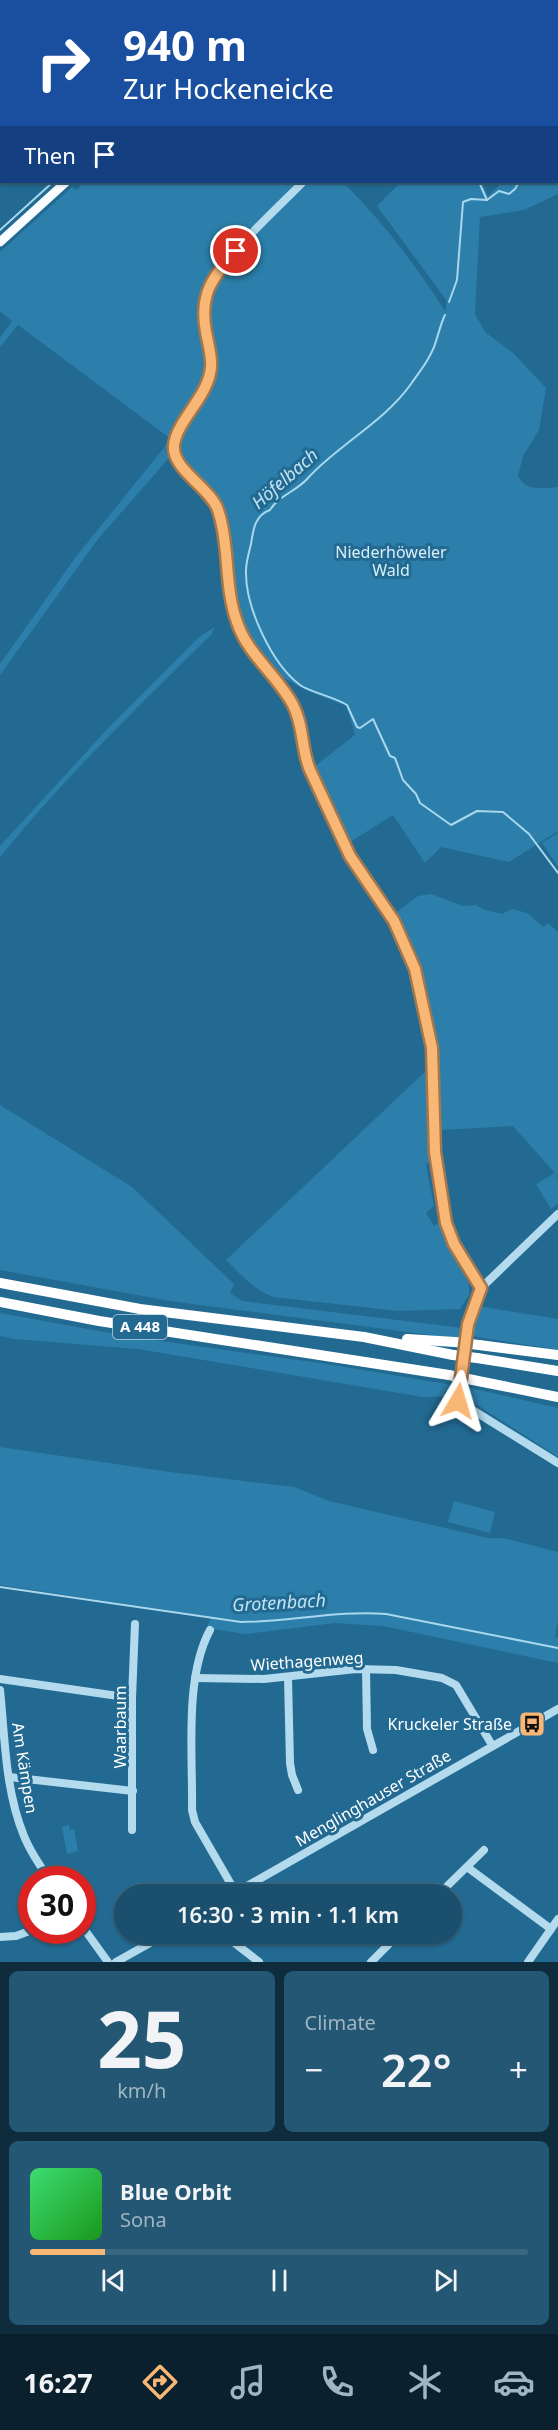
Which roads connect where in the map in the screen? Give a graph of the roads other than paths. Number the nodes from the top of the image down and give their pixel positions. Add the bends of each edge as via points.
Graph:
1 (65, 183) edge
2 (302, 183) edge
3 (0, 242) edge
4 (558, 1214) edge
5 (0, 1283) edge
6 (481, 1288) junction
7 (0, 1302) edge
8 (364, 1337) junction
9 (558, 1355) edge
10 (558, 1371) edge
11 (558, 1397) edge
12 (558, 1463) edge
13 (135, 1624) dead end
14 (210, 1630) dead end
15 (366, 1669) junction
16 (195, 1678) junction
17 (288, 1678) junction
18 (0, 1679) edge
19 (0, 1690) edge
20 (132, 1698) junction
21 (558, 1709) edge
22 (492, 1745) junction
23 (373, 1750) dead end
24 (9, 1777) junction
25 (298, 1790) dead end
26 (133, 1791) junction
27 (132, 1830) dead end
28 (484, 1850) dead end
29 (42, 1866) edge
30 (467, 1866) junction
31 (230, 1884) edge
32 (252, 1884) edge
33 (449, 1884) edge
34 (558, 1919) edge
35 (551, 1929) junction
36 (18, 1935) edge
37 (0, 1938) edge
38 (95, 1944) edge
39 (148, 1944) edge
40 (236, 1944) edge
41 (389, 1944) edge
42 (108, 1962) edge
43 (116, 1962) edge
44 (259, 1962) edge
45 (371, 1962) edge
46 (528, 1962) edge

1 - 3 main road
2 - 6 street via 211,282 204,306 210,374 176,438 174,454 211,497 218,511 234,615 240,630 293,705 306,760 350,856 386,906 403,938 421,992 432,1048 435,1152 446,1223
4 - 6 street
5 - 8 highway, A 448 via 140,1309
6 - 12 street via 468,1324 458,1401
7 - 11 highway, A 448, bridge
8 - 9 highway, A 448, bridge via 455,1342
8 - 10 highway, A 448, bridge
13 - 20 street, Waarbaum
14 - 16 street
15 - 17 street, Wiethagenweg
15 - 22 street, Wiethagenweg via 396,1670 453,1682
15 - 23 street via 367,1729
16 - 17 street, Wiethagenweg
16 - 31 street via 193,1815
17 - 25 street via 290,1756
18 - 20 street
19 - 24 street, Am Kämpen
20 - 26 street, Waarbaum
21 - 22 street, Menglinghauser Straße
22 - 32 street, Menglinghauser Straße
24 - 26 street
24 - 29 street, Am Kämpen via 23,1835
26 - 27 street, Waarbaum
28 - 30 street
30 - 33 street
30 - 35 street
34 - 35 street
35 - 46 street
36 - 37 street
38 - 42 street
39 - 43 street
40 - 44 street
41 - 45 street

